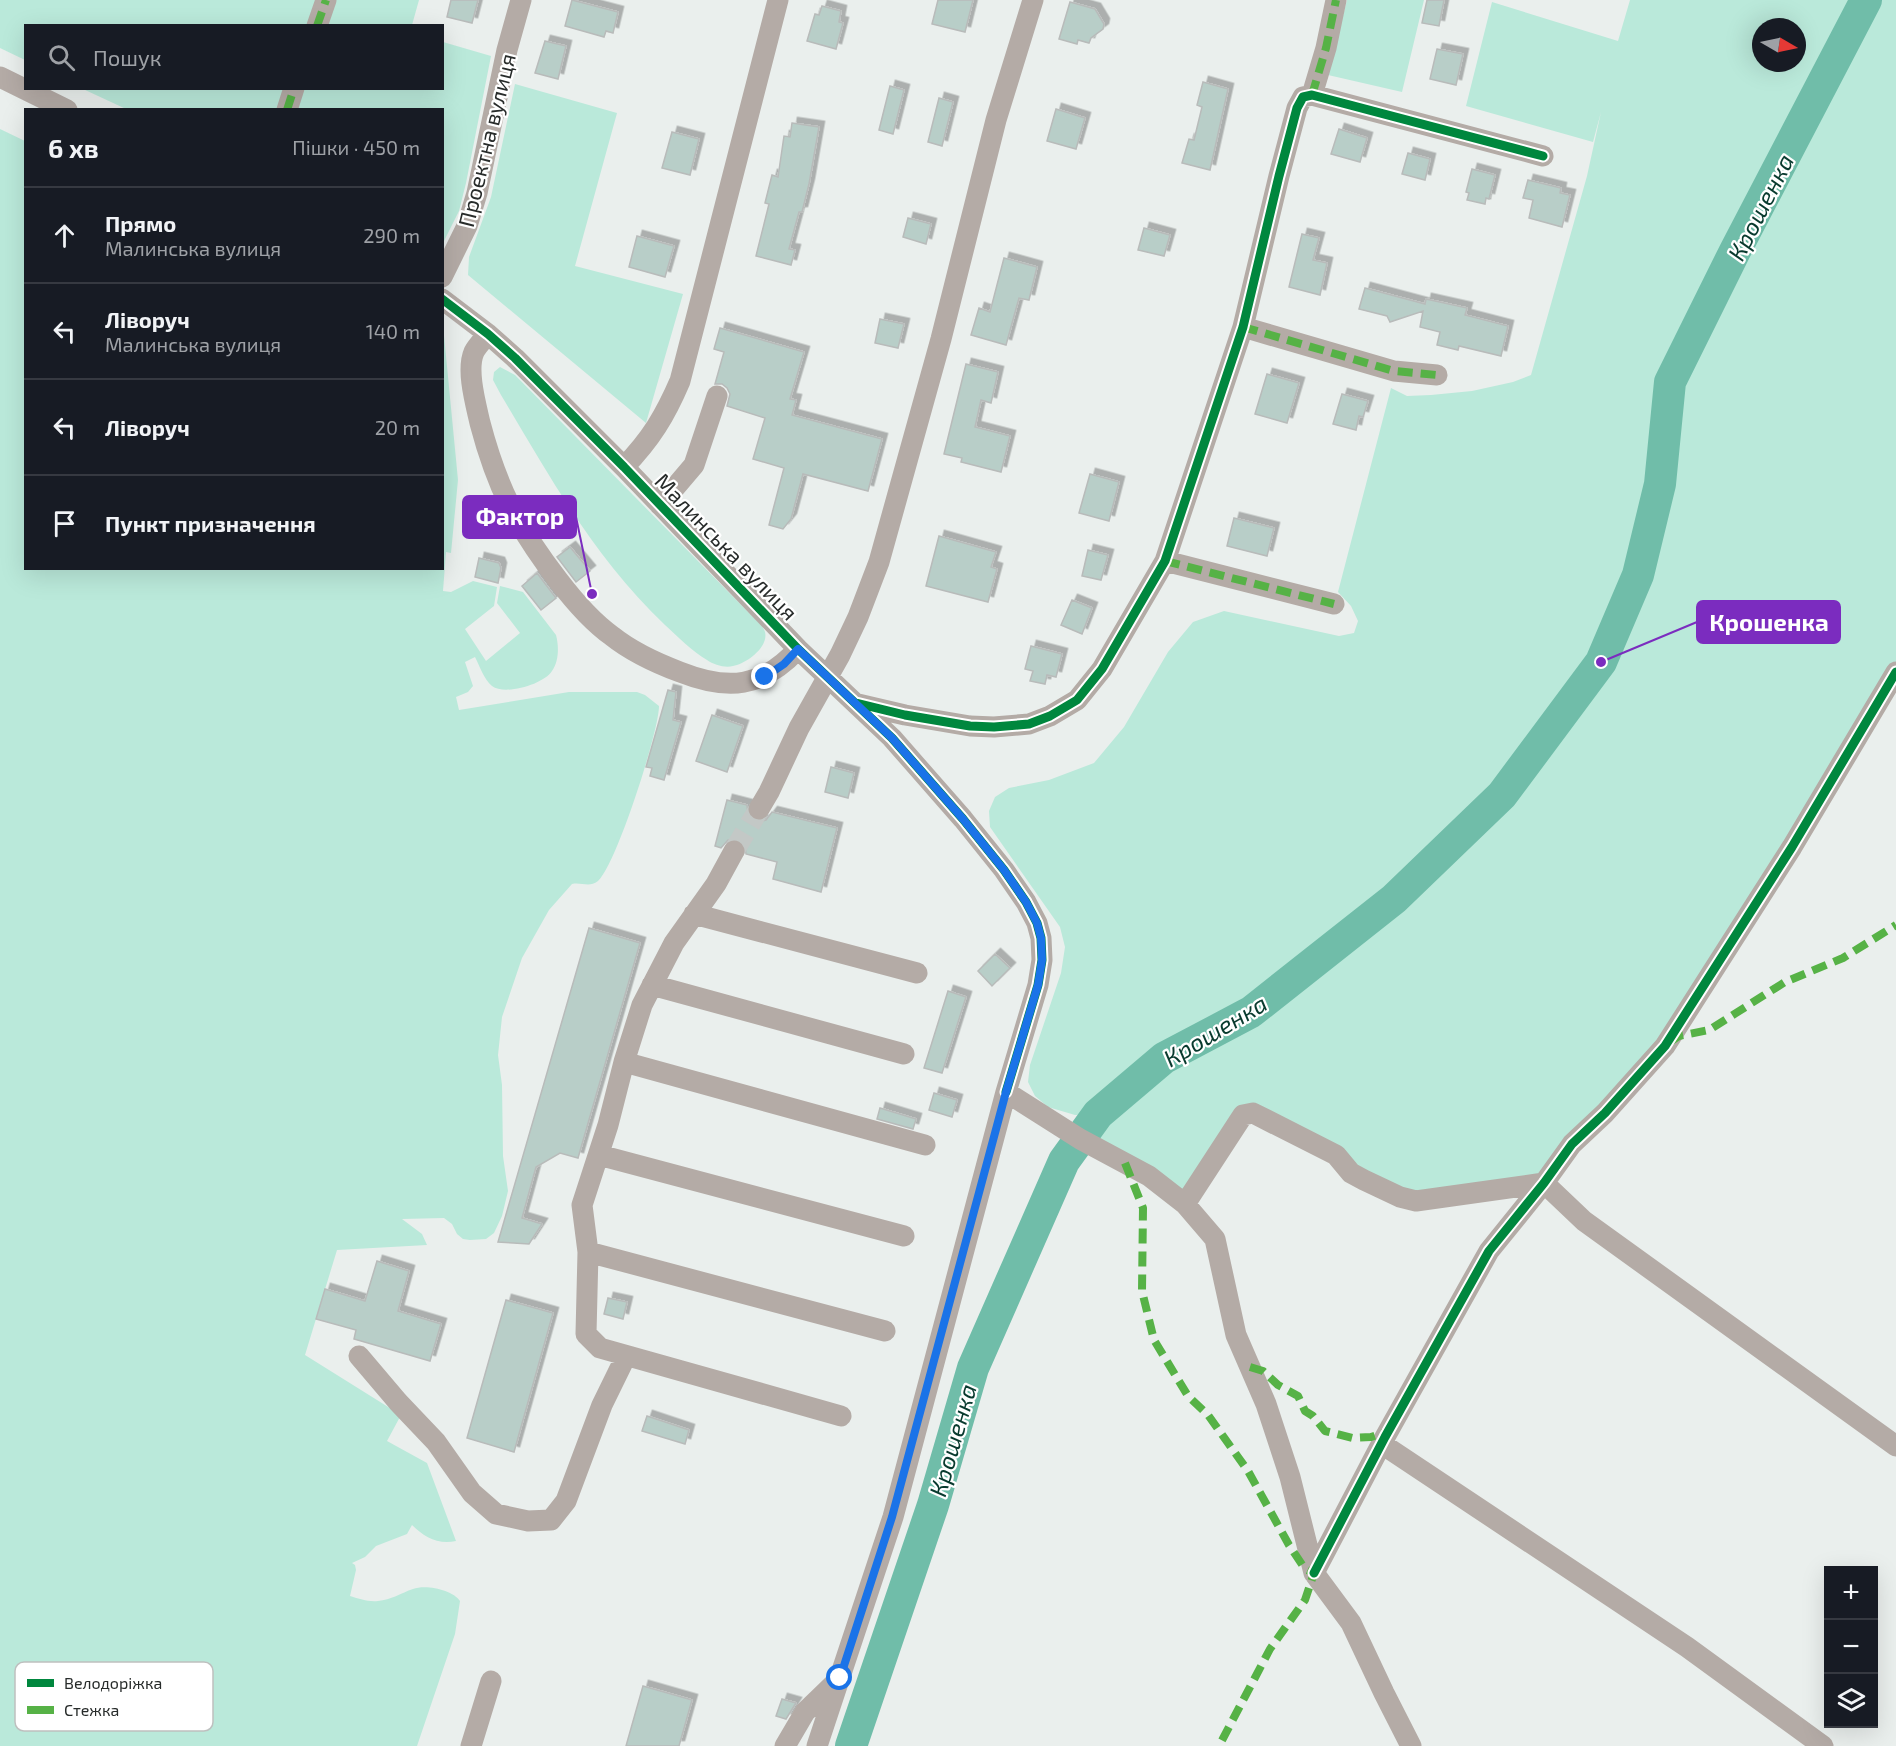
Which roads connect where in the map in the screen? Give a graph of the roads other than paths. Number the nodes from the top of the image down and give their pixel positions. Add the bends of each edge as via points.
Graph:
1 (326, 0) edge
2 (521, 0) edge
3 (778, 0) edge
4 (1033, 0) edge
5 (1336, 0) edge
6 (318, 24) edge
7 (0, 77) edge
8 (24, 89) edge
9 (26, 90) edge
10 (293, 90) edge
11 (1312, 95) junction
12 (63, 108) edge
13 (288, 108) edge
14 (1543, 156) dead end
15 (444, 273) edge
16 (444, 300) edge
17 (1243, 327) junction
18 (488, 334) junction
19 (1437, 375) dead end
20 (717, 396) dead end
21 (624, 466) junction
22 (660, 505) junction
23 (1165, 561) junction
24 (1334, 604) dead end
25 (798, 649) junction
26 (1896, 672) edge
27 (828, 676) junction
28 (856, 703) junction
29 (759, 808) tunnel mouth
30 (734, 851) tunnel mouth
31 (694, 914) junction
32 (917, 973) dead end
33 (652, 985) junction
34 (904, 1054) dead end
35 (624, 1062) junction
36 (1010, 1095) junction
37 (925, 1145) dead end
38 (599, 1155) junction
39 (1544, 1183) junction
40 (1185, 1204) junction
41 (904, 1236) dead end
42 (588, 1252) junction
43 (885, 1331) dead end
44 (359, 1356) dead end
45 (626, 1356) junction
46 (841, 1416) dead end
47 (1382, 1444) junction
48 (1896, 1446) edge
49 (1314, 1573) junction
50 (840, 1678) junction
51 (492, 1682) dead end
52 (471, 1746) edge
53 (785, 1746) edge
54 (817, 1746) edge
55 (1411, 1746) edge
56 (1823, 1746) edge

1 - 6 street
2 - 15 street, Проектна вулиця via 477,194 467,226
3 - 21 street via 680,381 653,435
4 - 27 street via 996,120 879,562 858,617
5 - 11 street
7 - 8 street
9 - 12 street
10 - 13 street
11 - 14 street
11 - 17 street via 1303,97 1297,108
16 - 18 street, Малинська вулиця
17 - 19 street via 1394,371
17 - 23 street
18 - 21 street, Малинська вулиця
18 - 25 street via 474,352 472,374 491,462 513,514 576,603 639,654 696,679 740,683 765,677
20 - 22 street via 694,465
21 - 22 street, Малинська вулиця
22 - 25 street, Малинська вулиця
23 - 24 street
23 - 28 street via 1102,669 1077,700 1050,716 1029,724 970,726
25 - 27 street, Малинська вулиця
26 - 39 street via 1792,847 1665,1046 1572,1144
27 - 28 street, Малинська вулиця
27 - 29 street
28 - 36 street, Малинська вулиця via 963,819 1004,870 1037,923 1042,960
30 - 31 street
31 - 32 street
31 - 33 street
33 - 34 street
33 - 35 street
35 - 37 street
35 - 38 street
36 - 40 street via 1149,1176
36 - 50 street, Малинська вулиця via 892,1517
38 - 41 street
38 - 42 street via 582,1205
39 - 40 street via 1416,1201 1351,1173 1336,1155 1253,1113 1243,1115
39 - 47 street via 1490,1251
39 - 48 street via 1584,1221
40 - 49 street via 1215,1239 1236,1335 1266,1404 1290,1477
42 - 43 street
42 - 45 street via 586,1334 600,1348
44 - 45 street via 436,1442 472,1493 496,1514 528,1521 550,1520 566,1501 602,1405
45 - 46 street
47 - 49 street
47 - 56 street via 1687,1647
49 - 55 street via 1351,1623
50 - 53 street via 805,1712
50 - 54 street, Малинська вулиця
51 - 52 street

